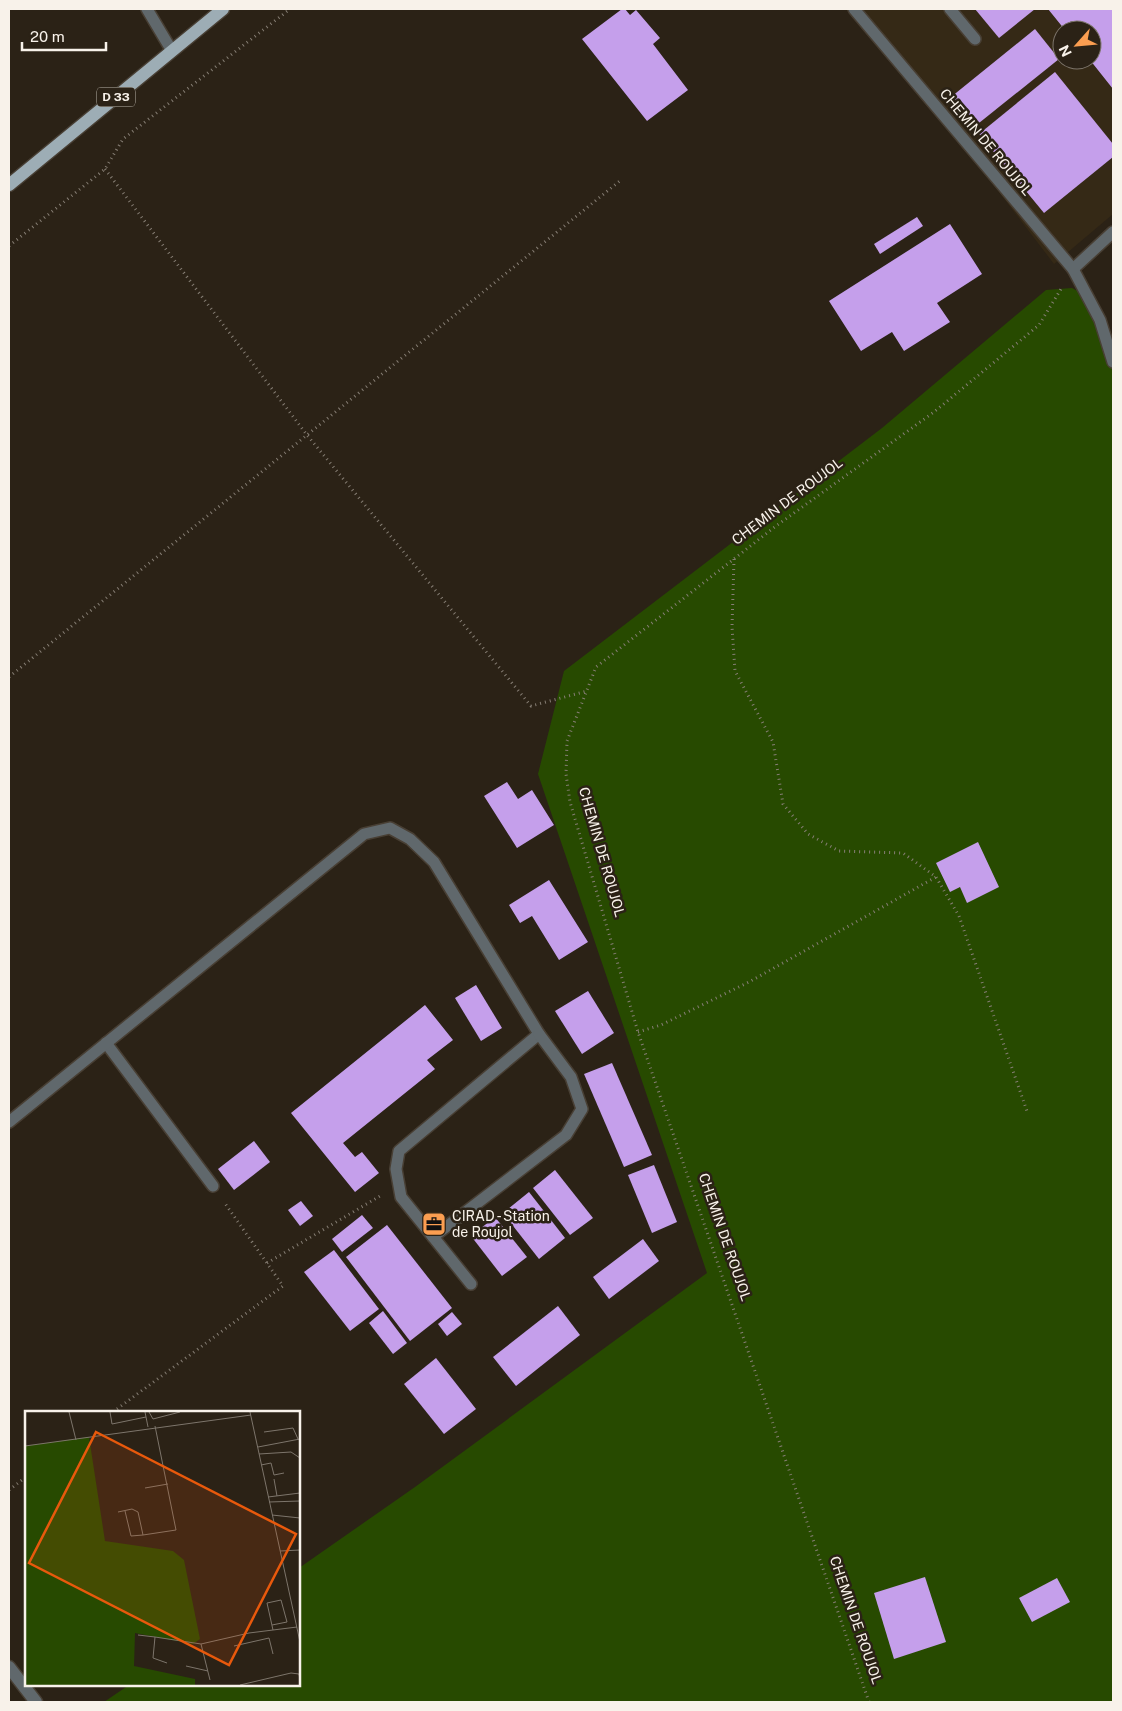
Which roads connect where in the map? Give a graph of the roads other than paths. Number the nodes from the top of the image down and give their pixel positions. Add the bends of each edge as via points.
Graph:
1 (147, 9) edge
2 (223, 9) edge
3 (854, 9) edge
4 (950, 9) edge
5 (974, 38) dead end
6 (172, 51) junction
7 (9, 185) edge
8 (1113, 232) edge
9 (1073, 269) junction
10 (1113, 362) edge
11 (539, 1034) junction
12 (106, 1043) junction
13 (9, 1122) edge
14 (213, 1186) road end
15 (433, 1237) junction
16 (471, 1284) dead end
17 (9, 1667) edge
18 (36, 1702) edge

1 - 6 lane
2 - 6 main road, D 33
3 - 9 lane, CHEMIN DE ROUJOL
4 - 5 lane
6 - 7 main road, D 33
8 - 9 lane
9 - 10 lane via 1100,320
11 - 12 lane via 434,862 410,838 390,828 364,834
11 - 15 lane via 399,1151 396,1169 401,1197
11 - 15 lane via 571,1077 582,1109 566,1135
12 - 13 lane
12 - 14 lane
15 - 16 lane
17 - 18 street

